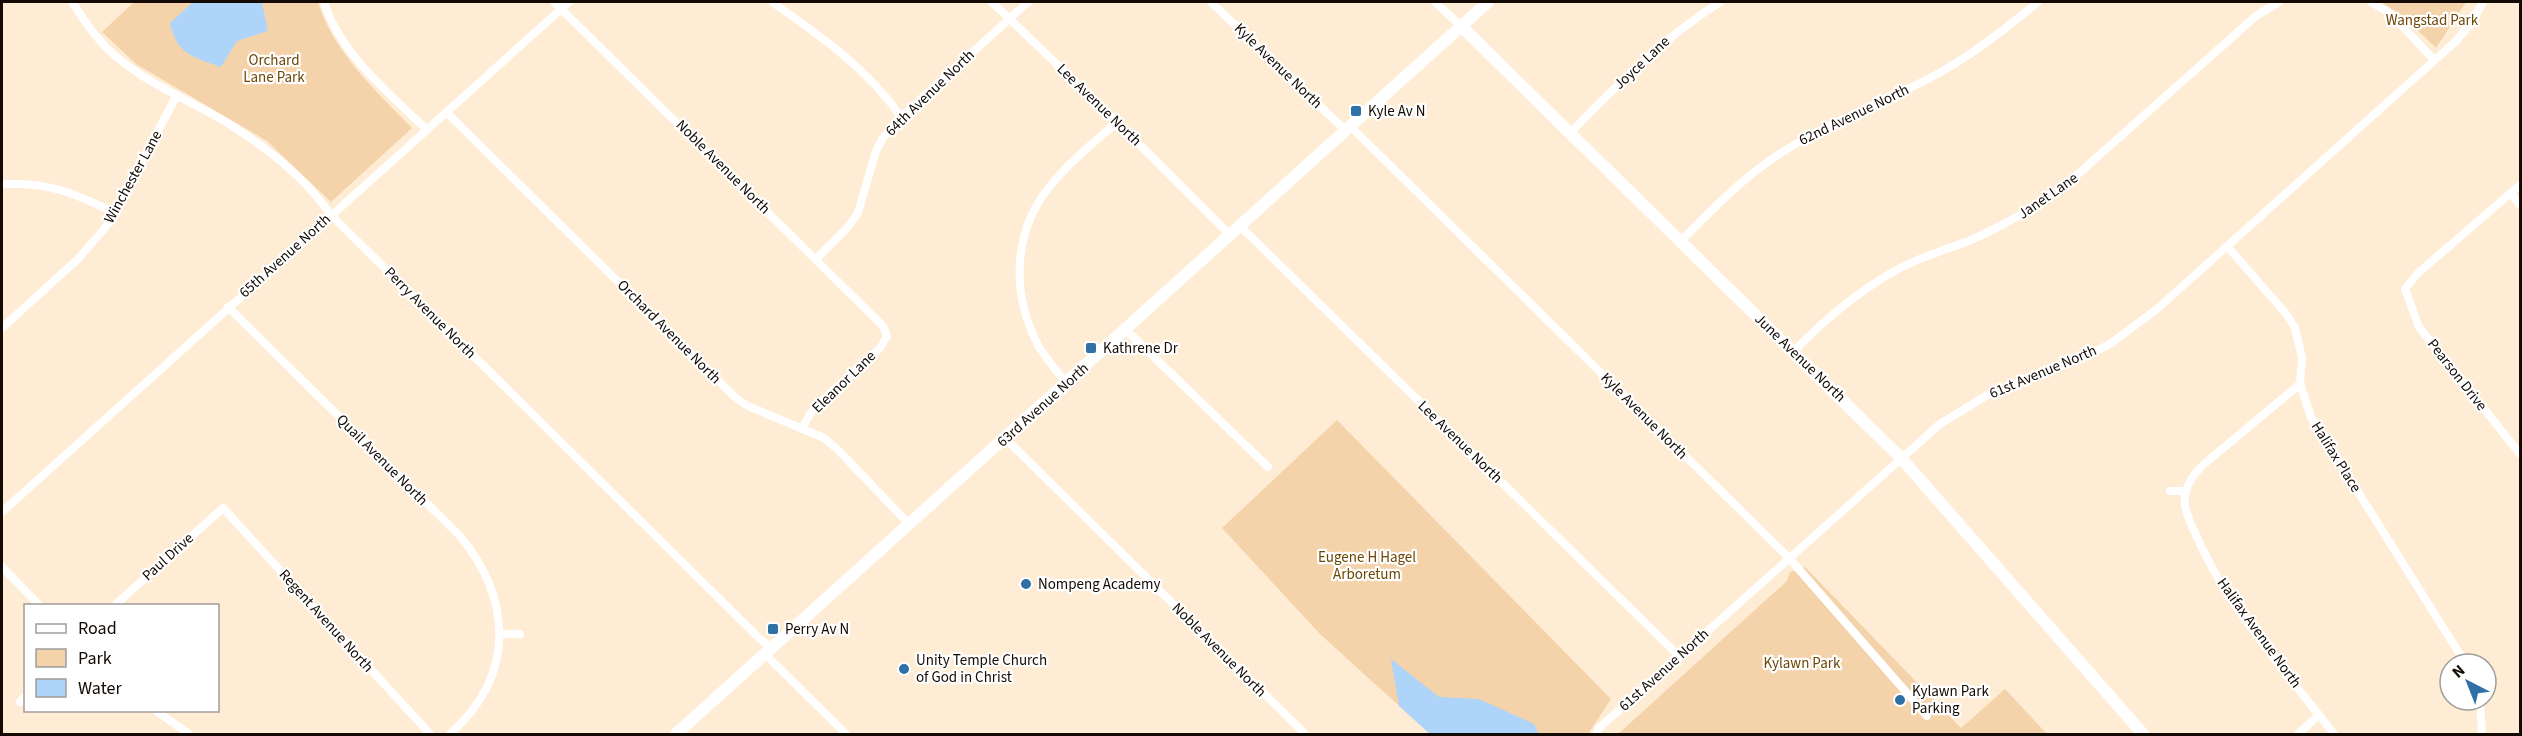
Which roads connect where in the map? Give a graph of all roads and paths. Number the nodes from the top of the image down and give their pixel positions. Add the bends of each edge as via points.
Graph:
1 (72, 2) edge
2 (324, 2) edge
3 (554, 2) edge
4 (569, 2) edge
5 (772, 2) edge
6 (992, 2) edge
7 (1029, 2) edge
8 (1211, 2) edge
9 (1436, 2) edge
10 (1488, 2) edge
11 (1720, 2) edge
12 (2038, 2) edge
13 (2279, 2) edge
14 (2371, 2) edge
15 (2482, 2) edge
16 (561, 9) junction
17 (1009, 19) junction
18 (1461, 26) junction
19 (2434, 60) junction
20 (177, 95) junction
21 (446, 112) junction
22 (901, 117) junction
23 (1117, 122) junction
24 (1348, 128) junction
25 (426, 130) junction
26 (1570, 133) junction
27 (2, 184) edge
28 (2520, 185) edge
29 (2511, 194) junction
30 (2520, 204) edge
31 (115, 213) junction
32 (331, 215) junction
33 (1235, 230) junction
34 (1680, 242) junction
35 (2227, 246) junction
36 (816, 259) junction
37 (228, 308) junction
38 (2, 328) edge
39 (1125, 329) junction
40 (887, 336) joint
41 (1793, 352) junction
42 (1067, 384) junction
43 (2300, 384) junction
44 (802, 428) junction
45 (1006, 439) junction
46 (2520, 454) edge
47 (1901, 458) junction
48 (1268, 467) dead end
49 (2170, 491) dead end
50 (2186, 491) junction
51 (223, 508) joint
52 (2, 512) edge
53 (909, 524) junction
54 (1789, 558) junction
55 (2, 567) edge
56 (38, 604) edge
57 (116, 604) edge
58 (500, 634) junction
59 (520, 634) dead end
60 (768, 651) junction
61 (2458, 652) edge
62 (1680, 657) junction
63 (155, 712) edge
64 (2481, 712) edge
65 (2319, 715) junction
66 (1928, 716) dead end
67 (189, 735) edge
68 (430, 735) edge
69 (450, 735) edge
70 (676, 735) edge
71 (846, 735) edge
72 (1305, 735) edge
73 (1596, 735) edge
74 (2143, 735) edge
75 (2298, 735) edge
76 (2334, 735) edge
77 (2482, 735) edge

1 - 20 street, Perry Avenue North via 116,57
2 - 25 street via 352,53
3 - 16 street, Noble Avenue North
4 - 16 street, 65th Avenue North
5 - 22 street via 823,37 884,95
6 - 17 street, Lee Avenue North
7 - 17 street, 64th Avenue North
8 - 24 street, Kyle Avenue North
9 - 18 street, June Avenue North
10 - 18 street, 63rd Avenue North
11 - 26 street, Joyce Lane via 1661,44
12 - 34 street, 62nd Avenue North via 1968,55 1928,79 1834,123 1772,159 1743,181
13 - 41 street, Janet Lane via 2256,16 2060,191 2000,227 1903,267 1869,286
14 - 19 street via 2391,14
15 - 19 street, 61st Avenue North via 2470,25
16 - 21 street, 65th Avenue North
16 - 36 street, Noble Avenue North
17 - 22 street, 64th Avenue North
17 - 23 street, Lee Avenue North
18 - 24 street, 63rd Avenue North
18 - 26 street, June Avenue North
19 - 35 street, 61st Avenue North
20 - 31 street, Winchester Lane
20 - 32 street, Perry Avenue North via 230,124 263,148 294,174
21 - 25 street, 65th Avenue North
21 - 44 street, Orchard Avenue North via 737,399
22 - 36 street, 64th Avenue North via 876,151 858,213
23 - 33 street, Lee Avenue North
23 - 42 street via 1050,185 1026,228 1020,254 1019,278 1029,328
24 - 33 street, 63rd Avenue North
24 - 54 street, Kyle Avenue North
25 - 32 street, 65th Avenue North
26 - 34 street, June Avenue North
27 - 31 street via 39,184 64,190
28 - 29 street
29 - 30 street
29 - 46 street, Pearson Drive via 2417,274 2405,289 2419,327
31 - 38 street, Winchester Lane via 79,258
32 - 37 street, 65th Avenue North
32 - 60 street, Perry Avenue North
33 - 39 street, 63rd Avenue North
33 - 62 street, Lee Avenue North
34 - 41 street, June Avenue North
35 - 43 street, Halifax Place via 2295,328 2302,358
35 - 47 street, 61st Avenue North via 2126,333 2084,357 1989,394 1940,424
36 - 40 street, Noble Avenue North via 883,326
37 - 52 street, 65th Avenue North
37 - 58 street, Quail Avenue North via 466,545 485,572 493,592
39 - 42 street, 63rd Avenue North
39 - 48 street
40 - 44 street, Eleanor Lane via 880,348 814,408
41 - 47 street, June Avenue North
42 - 45 street, 63rd Avenue North
43 - 50 street via 2203,465
43 - 61 street, Halifax Place via 2311,417
44 - 53 street, Orchard Avenue North via 838,450
45 - 53 street, 63rd Avenue North
45 - 72 street, Noble Avenue North
47 - 54 street, 61st Avenue North
47 - 74 street, June Avenue North
49 - 50 street
50 - 65 street, Halifax Avenue North via 2190,521 2228,594
51 - 57 street, Paul Drive
51 - 68 street, Regent Avenue North
53 - 60 street, 63rd Avenue North
54 - 62 street, 61st Avenue North
54 - 66 street, Kyle Avenue North
55 - 56 street
58 - 59 street
58 - 69 street, Quail Avenue North via 497,656 481,696
60 - 70 street, 63rd Avenue North
60 - 71 street, Perry Avenue North
62 - 73 street, 61st Avenue North via 1599,728
63 - 67 street
64 - 77 street
65 - 75 street
65 - 76 street, Halifax Avenue North

